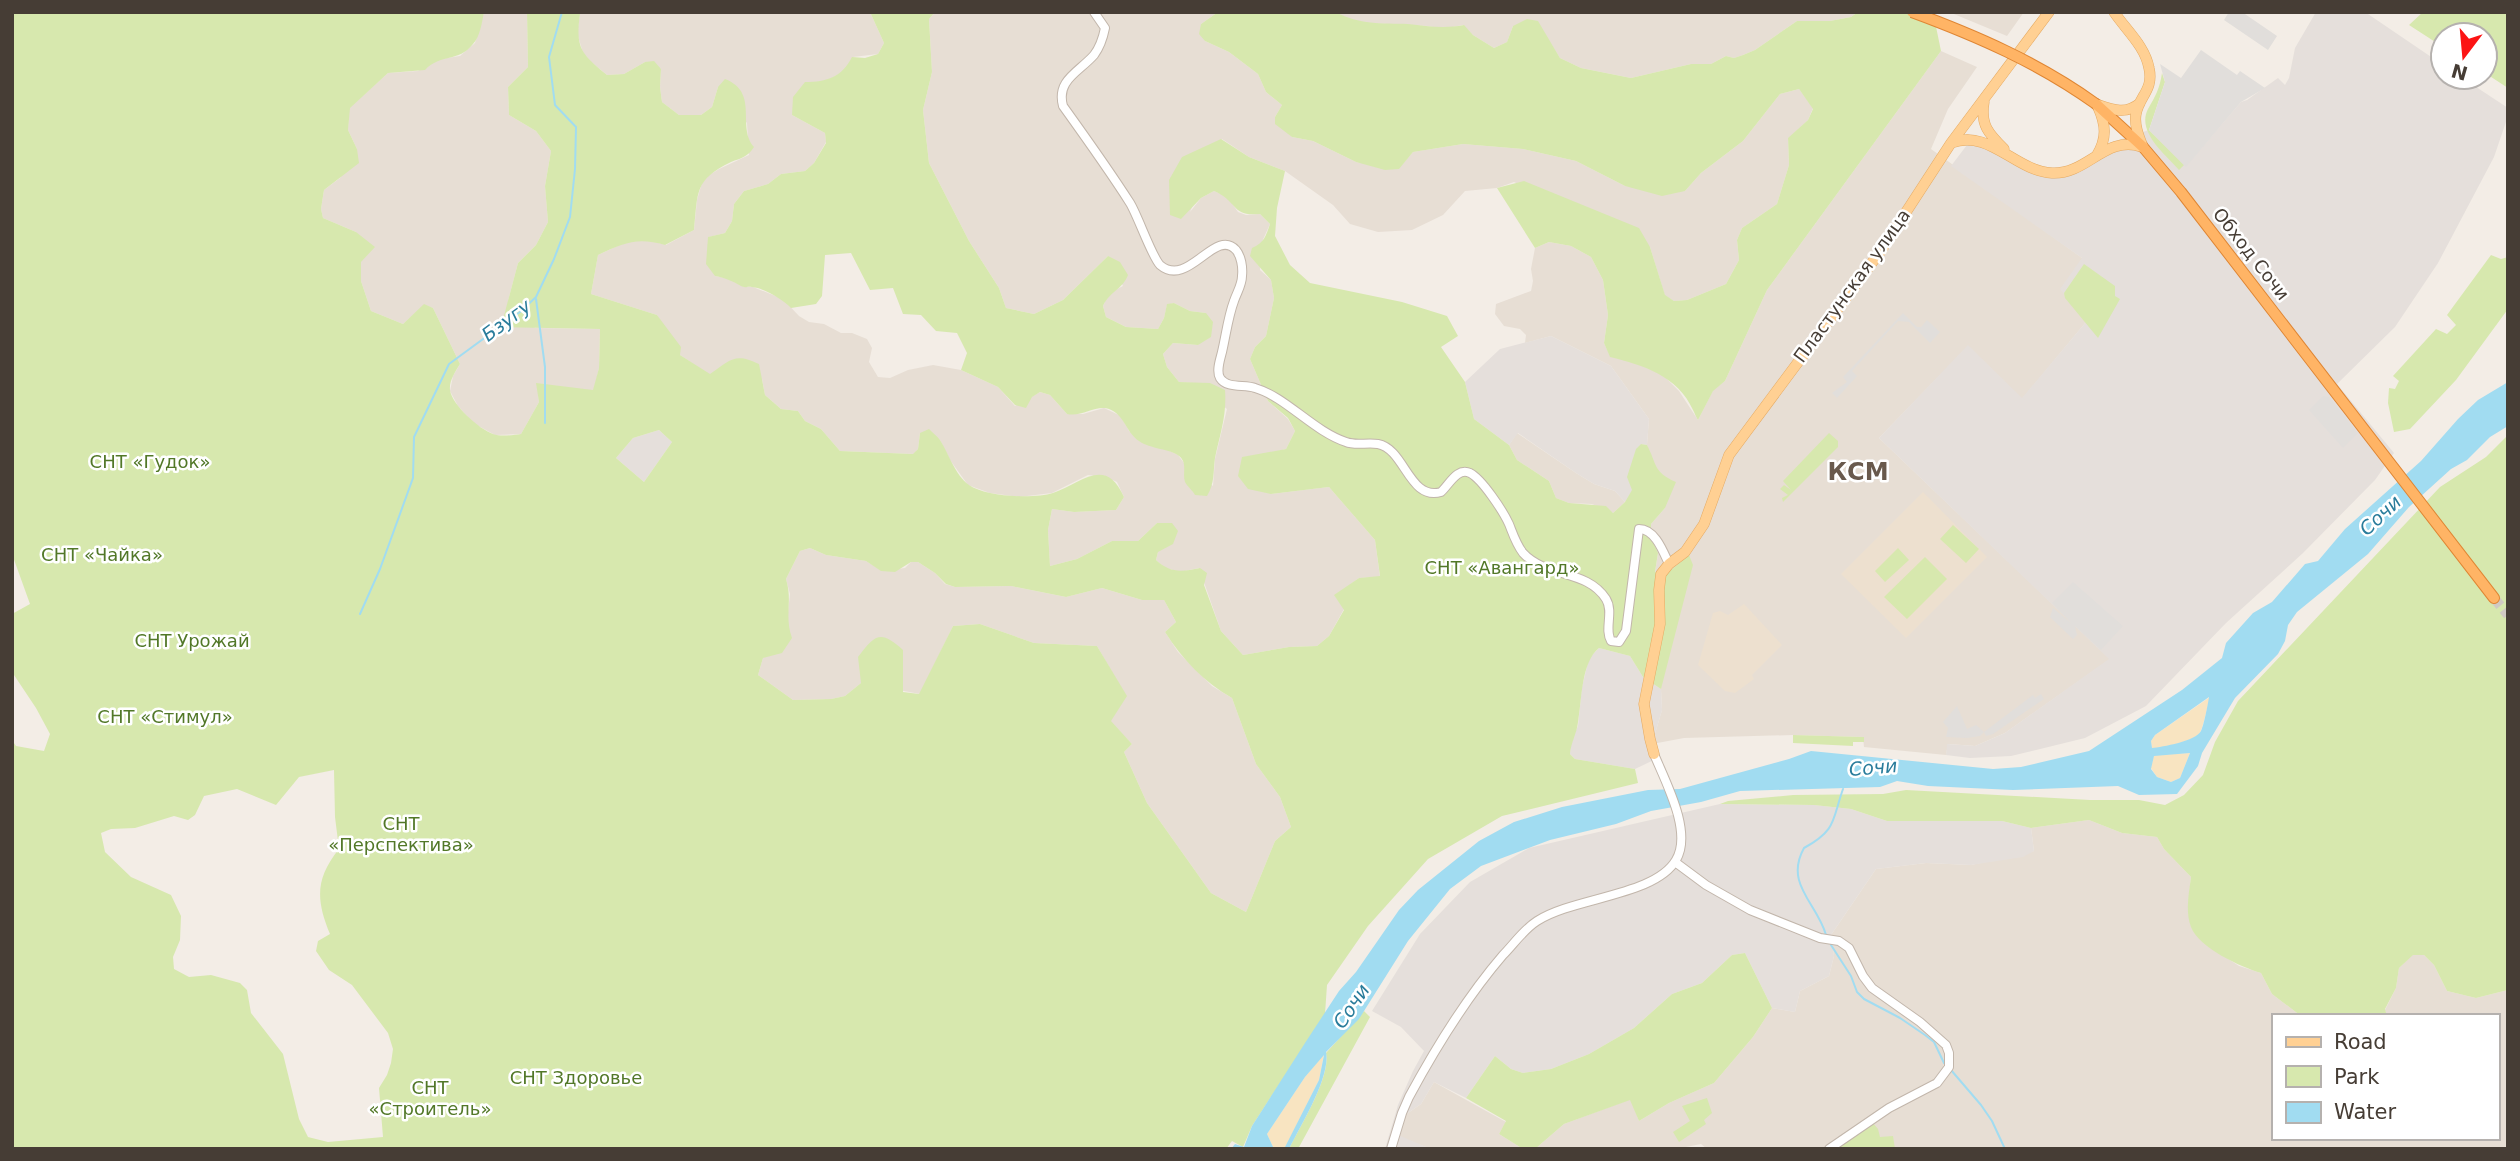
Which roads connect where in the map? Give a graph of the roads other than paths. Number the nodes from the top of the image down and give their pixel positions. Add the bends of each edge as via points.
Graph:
1 (1094, 12) edge
2 (1912, 12) edge
3 (2049, 12) edge
4 (2106, 12) edge
5 (2113, 12) edge
6 (2122, 24) junction
7 (1984, 99) junction
8 (2141, 102) junction
9 (2096, 104) junction
10 (1966, 123) junction
11 (1987, 139) junction
12 (1951, 144) junction
13 (2143, 147) junction
14 (2097, 155) junction
15 (1669, 564) junction
16 (2494, 598) tunnel mouth
17 (1654, 754) joint
18 (1675, 862) junction
19 (1391, 1149) edge
20 (1829, 1149) edge

1 - 15 street via 1105,28 1101,42 1064,86 1060,96 1063,107 1129,202 1160,264 1186,268 1219,246 1231,247 1239,254 1242,276 1219,363 1222,381 1267,393 1347,443 1386,447 1423,491 1441,492 1457,473 1467,471 1501,510 1523,553 1549,570 1583,579 1605,597 1611,641 1619,642 1626,631 1639,529 1652,533
2 - 9 highway, Обход Сочи, bridge via 2020,57
3 - 7 main road, Пластунская улица
4 - 6 main road
5 - 6 main road
6 - 8 main road via 2148,63 2149,87
7 - 10 main road, Пластунская улица
7 - 11 main road
8 - 9 main road via 2127,111
8 - 13 main road via 2135,119
9 - 13 highway, Обход Сочи
9 - 14 main road via 2105,132
10 - 11 main road
10 - 12 main road, Пластунская улица
11 - 12 main road
11 - 14 main road via 2032,169 2056,174 2078,169
12 - 15 main road, Пластунская улица via 1880,252 1729,455 1703,524 1685,552
13 - 14 main road via 2122,144
13 - 16 highway, Обход Сочи
15 - 17 main road, Пластунская улица via 1659,581 1660,624 1644,704
17 - 18 street via 1680,822 1682,835
18 - 19 street via 1644,885 1548,914 1528,928 1470,995 1409,1097
18 - 20 street via 1750,910 1849,948 1872,988 1946,1045 1950,1061 1937,1083 1889,1108

